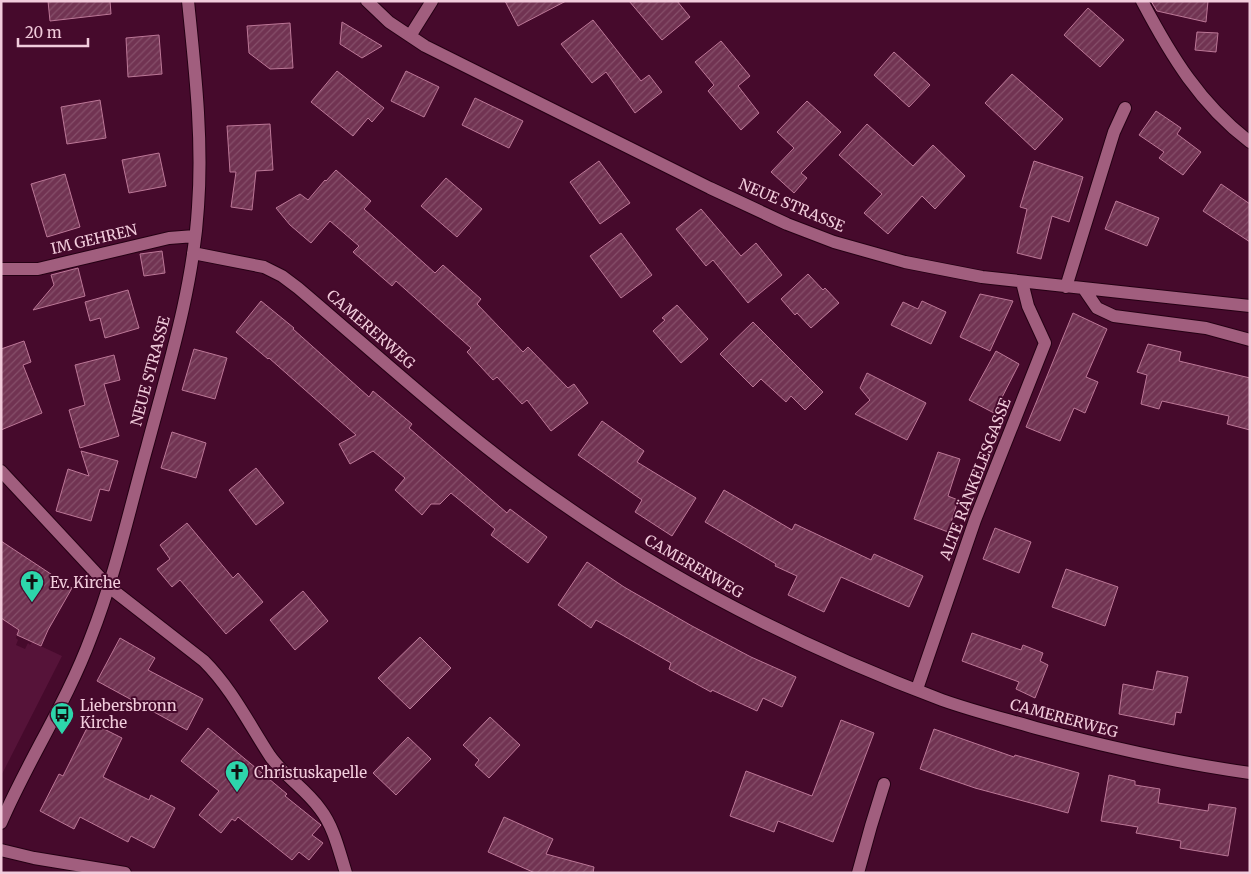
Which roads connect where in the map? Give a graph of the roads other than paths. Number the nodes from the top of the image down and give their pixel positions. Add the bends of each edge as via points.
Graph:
1 (188, 1) edge
2 (367, 1) edge
3 (432, 1) edge
4 (1142, 1) edge
5 (410, 36) junction
6 (1125, 108) dead end
7 (1250, 142) edge
8 (195, 236) junction
9 (193, 253) junction
10 (1, 269) edge
11 (1022, 282) junction
12 (1066, 287) junction
13 (1084, 289) junction
14 (1250, 306) edge
15 (1250, 340) edge
16 (1, 471) edge
17 (109, 587) junction
18 (917, 689) junction
19 (1250, 773) edge
20 (884, 784) dead end
21 (1, 823) edge
22 (1, 850) edge
23 (124, 873) edge
24 (346, 873) edge
25 (858, 873) edge

1 - 8 street, NEUE STRASSE via 200,166
2 - 5 street, NEUE STRASSE
3 - 5 street
4 - 7 street via 1190,83 1222,119
5 - 11 street, NEUE STRASSE via 710,188 813,235 905,262
6 - 12 street
8 - 9 street, NEUE STRASSE
8 - 10 street, IM GEHREN via 169,238 38,269
9 - 17 street, NEUE STRASSE via 173,350
9 - 18 street, CAMERERWEG via 254,264 290,282 487,447 560,502 688,584 783,633
11 - 12 street, NEUE STRASSE
11 - 18 street, ALTE RÄNKELESGASSE via 1028,306 1045,343 974,520
12 - 13 street, NEUE STRASSE
13 - 14 street, NEUE STRASSE
13 - 15 street via 1097,308 1114,316 1206,328
16 - 17 street
17 - 21 street, NEUE STRASSE via 85,653
17 - 24 street via 217,675 276,763 322,811 333,832
18 - 19 street, CAMERERWEG via 1012,722 1083,741
20 - 25 street
22 - 23 street

